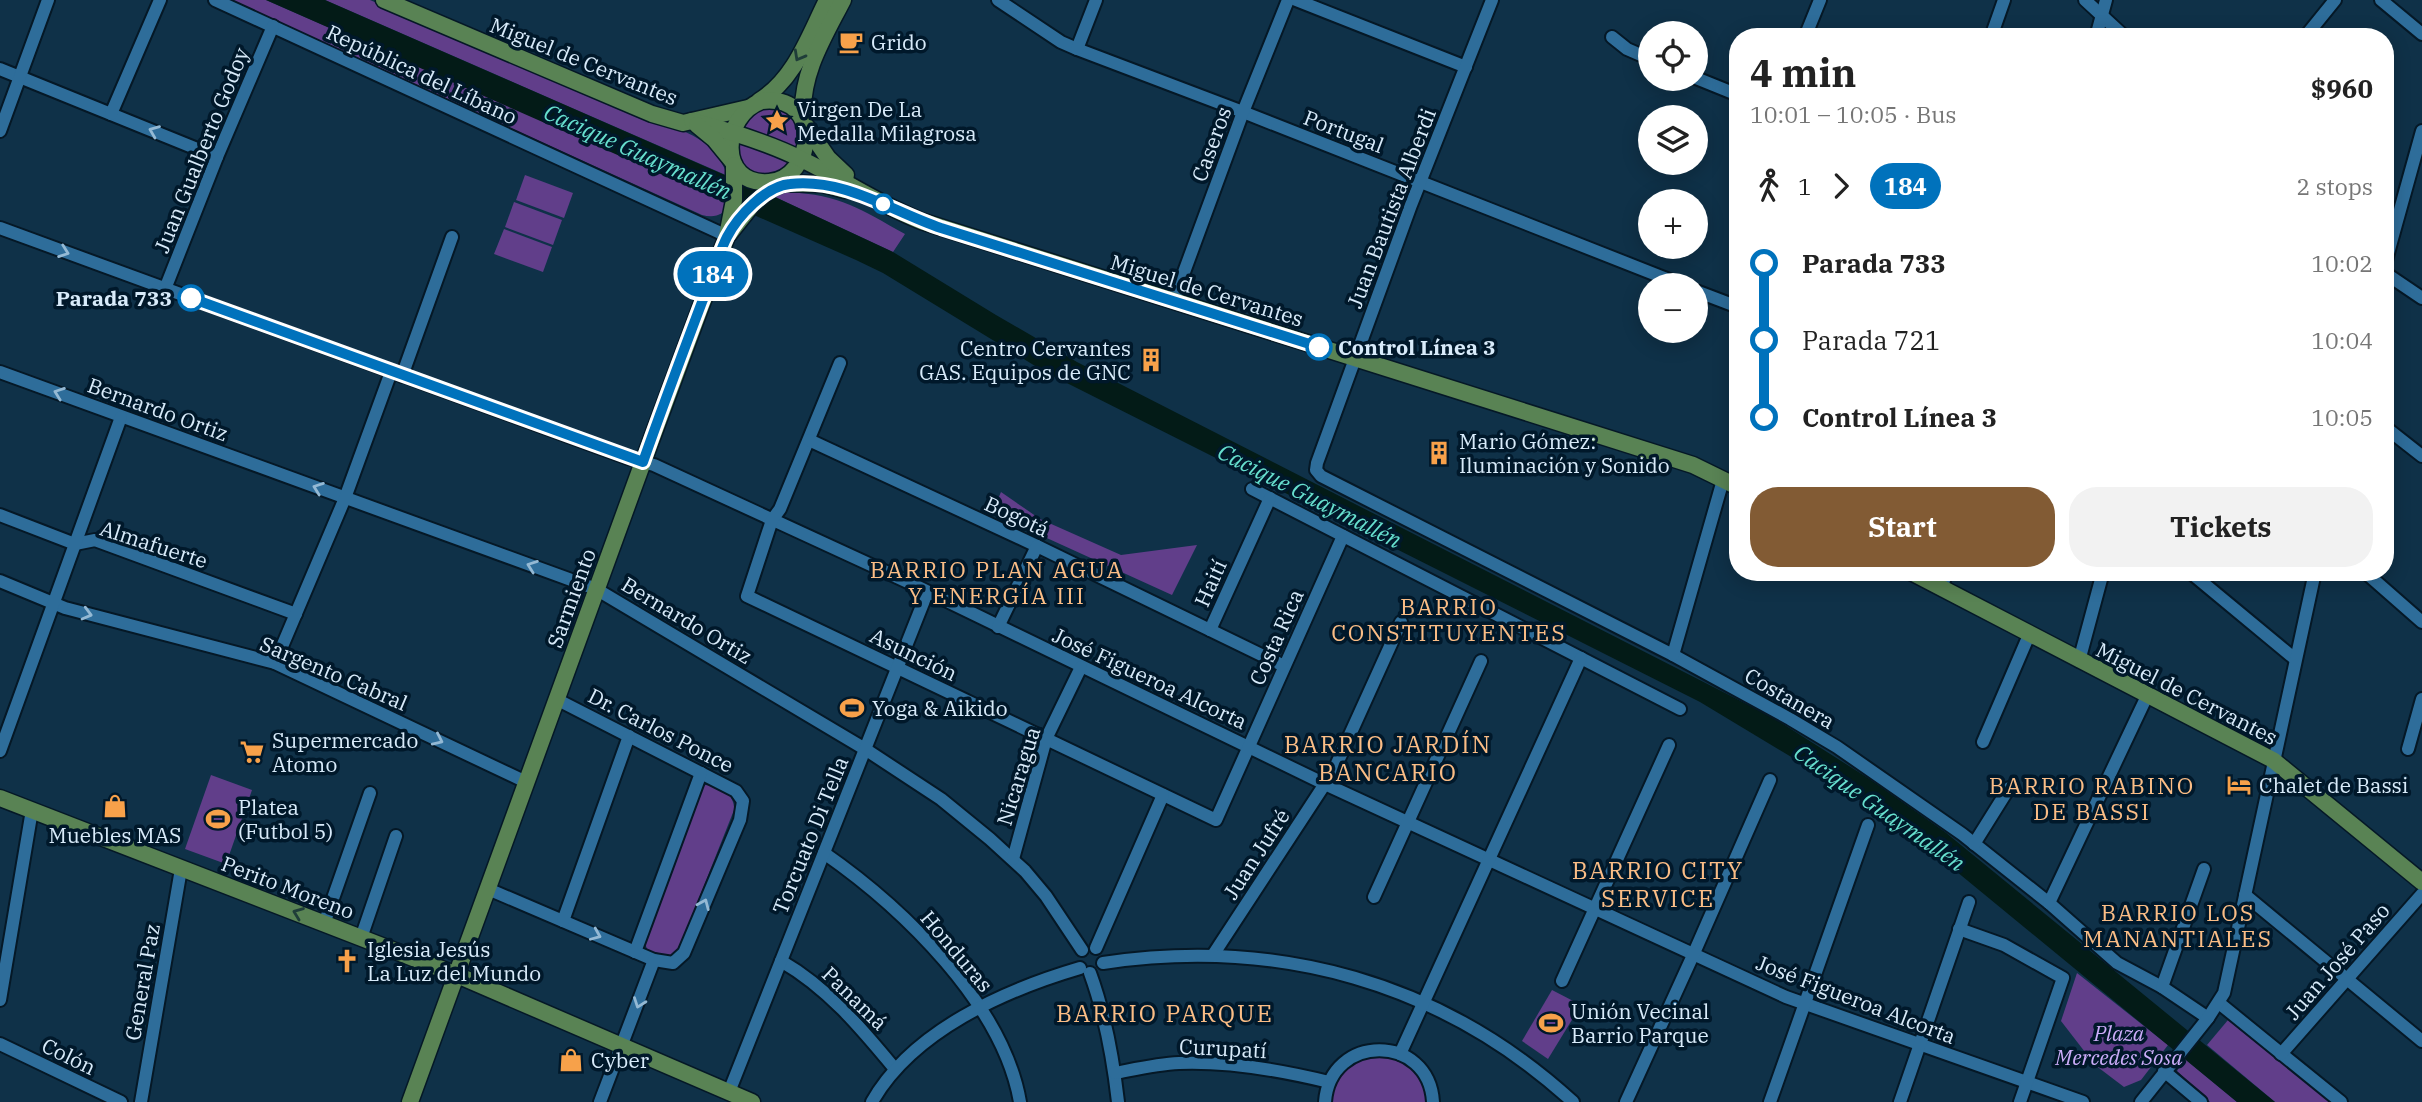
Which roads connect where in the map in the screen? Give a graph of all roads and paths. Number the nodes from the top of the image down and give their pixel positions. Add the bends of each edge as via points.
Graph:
1 (48, 0) edge
2 (160, 0) edge
3 (215, 0) edge
4 (384, 0) edge
5 (402, 0) edge
6 (827, 0) edge
7 (843, 0) edge
8 (998, 0) edge
9 (1096, 0) edge
10 (1288, 0) edge
11 (1296, 0) edge
12 (1492, 0) edge
13 (1820, 0) edge
14 (2004, 0) edge
15 (2085, 0) edge
16 (2106, 0) edge
17 (2335, 0) edge
18 (2381, 0) edge
19 (2102, 15) junction
20 (273, 26) junction
21 (1809, 28) edge
22 (1994, 28) edge
23 (2098, 28) edge
24 (2116, 28) edge
25 (2312, 28) edge
26 (2422, 34) edge
27 (1612, 37) dead end
28 (1077, 49) junction
29 (1638, 54) edge
30 (1466, 67) junction
31 (0, 69) edge
32 (20, 77) junction
33 (1708, 83) edge
34 (1729, 91) edge
35 (752, 105) junction
36 (1243, 112) junction
37 (111, 114) junction
38 (692, 121) junction
39 (804, 121) junction
40 (0, 131) edge
41 (2422, 131) edge
42 (733, 132) junction
43 (217, 157) junction
44 (800, 158) junction
45 (733, 168) junction
46 (1421, 181) junction
47 (775, 185) junction
48 (864, 194) junction
49 (740, 208) junction
50 (0, 228) edge
51 (2394, 232) edge
52 (727, 236) junction
53 (452, 237) dead end
54 (1652, 273) edge
55 (2394, 279) edge
56 (165, 289) junction
57 (1708, 296) edge
58 (2422, 298) edge
59 (1173, 302) junction
60 (1729, 304) edge
61 (1354, 358) junction
62 (840, 363) dead end
63 (0, 372) edge
64 (396, 374) junction
65 (121, 417) junction
66 (2394, 434) edge
67 (809, 440) junction
68 (2422, 456) edge
69 (643, 462) junction
70 (1317, 470) joint
71 (1729, 483) edge
72 (1729, 486) edge
73 (1252, 489) dead end
74 (345, 498) junction
75 (1270, 498) junction
76 (0, 515) edge
77 (772, 520) junction
78 (1343, 536) junction
79 (75, 544) junction
80 (1037, 547) junction
81 (1946, 581) edge
82 (2101, 581) edge
83 (2201, 581) edge
84 (2313, 581) edge
85 (2375, 581) edge
86 (0, 582) edge
87 (596, 589) junction
88 (927, 593) junction
89 (53, 605) junction
90 (296, 614) junction
91 (1401, 622) dead end
92 (2422, 622) edge
93 (998, 627) junction
94 (1210, 630) junction
95 (2029, 635) junction
96 (1673, 655) junction
97 (1581, 658) junction
98 (2295, 659) junction
99 (1481, 661) dead end
100 (2079, 661) junction
101 (275, 663) junction
102 (1284, 666) junction
103 (898, 667) junction
104 (1081, 667) junction
105 (2147, 696) junction
106 (556, 699) junction
107 (2422, 699) edge
108 (1680, 709) dead end
109 (629, 736) junction
110 (1046, 739) junction
111 (1983, 742) dead end
112 (1669, 745) dead end
113 (1249, 746) junction
114 (865, 749) junction
115 (2408, 749) dead end
116 (0, 751) edge
117 (2273, 760) junction
118 (701, 773) junction
119 (1770, 780) dead end
120 (526, 782) junction
121 (1325, 783) junction
122 (2009, 788) dead end
123 (370, 793) dead end
124 (1163, 795) junction
125 (0, 798) edge
126 (32, 810) junction
127 (1216, 820) joint
128 (1408, 822) junction
129 (1868, 825) dead end
130 (396, 836) dead end
131 (1974, 844) junction
132 (824, 853) junction
133 (1013, 859) junction
134 (1489, 859) junction
135 (181, 869) junction
136 (2204, 869) dead end
137 (2422, 882) edge
138 (488, 889) junction
139 (2422, 894) edge
140 (2245, 895) junction
141 (1374, 897) dead end
142 (1969, 902) dead end
143 (2049, 903) junction
144 (1595, 908) junction
145 (563, 921) junction
146 (324, 924) junction
147 (1959, 929) junction
148 (361, 938) junction
149 (1096, 948) junction
150 (1082, 950) junction
151 (635, 952) junction
152 (1694, 953) junction
153 (1213, 955) junction
154 (654, 960) junction
155 (781, 961) junction
156 (1103, 962) junction
157 (1085, 970) junction
158 (457, 975) junction
159 (2346, 979) junction
160 (1562, 981) dead end
161 (2162, 987) junction
162 (0, 1000) edge
163 (1424, 1003) junction
164 (2219, 1003) junction
165 (1804, 1004) junction
166 (979, 1008) junction
167 (2208, 1018) junction
168 (2422, 1041) edge
169 (0, 1044) edge
170 (623, 1045) junction
171 (1920, 1046) junction
172 (1400, 1054) junction
173 (2281, 1054) junction
174 (895, 1069) junction
175 (2164, 1071) junction
176 (1115, 1073) junction
177 (1329, 1082) junction
178 (2027, 1083) junction
179 (729, 1092) junction
180 (121, 1102) edge
181 (141, 1102) edge
182 (410, 1102) edge
183 (600, 1102) edge
184 (752, 1102) edge
185 (872, 1102) edge
186 (1020, 1102) edge
187 (1118, 1102) edge
188 (1325, 1102) edge
189 (1433, 1102) edge
190 (1573, 1102) edge
191 (1626, 1102) edge
192 (1770, 1102) edge
193 (1900, 1102) edge
194 (2021, 1102) edge
195 (2083, 1102) edge
196 (2141, 1102) edge
197 (2201, 1102) edge
198 (2341, 1102) edge

1 - 32 street
2 - 37 street
3 - 20 street, República del Líbano
4 - 38 main road, Miguel de Cervantes via 641,111 683,123
5 - 38 main road, Miguel de Cervantes
6 -> 35 main road via 789,74
7 - 39 main road via 808,73 802,99
8 - 28 street, Portugal
9 - 28 street
10 - 36 street, Caseros
11 - 30 street
12 - 30 street, Juan Bautista Alberdi
13 - 21 street
14 - 22 street
15 - 19 street
16 - 19 street
17 - 25 street
18 - 26 street
19 - 23 street
19 - 24 street
20 - 43 street, Juan Gualberto Godoy
20 - 52 street, República del Líbano
27 - 29 street
28 - 36 street, Portugal
30 - 46 street, Juan Bautista Alberdi
31 - 32 street
32 - 37 street
32 - 40 street
33 - 34 street
35 - 38 main road, Miguel de Cervantes
35 - 39 main road via 780,101 792,106
35 - 42 main road
36 - 46 street, Portugal
36 - 59 street, Caseros
43 -> 37 street
38 - 42 main road, Miguel de Cervantes
38 - 45 main road, Miguel de Cervantes via 714,139
39 - 44 main road
39 - 48 main road, Miguel de Cervantes via 828,158
41 - 51 street
42 - 44 main road, Miguel de Cervantes
42 - 45 main road, Sarmiento
43 - 56 street, Juan Gualberto Godoy
44 - 47 main road
44 - 48 main road, Miguel de Cervantes
45 - 47 main road, Miguel de Cervantes
45 - 49 main road, Sarmiento
46 - 54 street, Portugal
46 - 61 street, Juan Bautista Alberdi
47 - 48 main road, Miguel de Cervantes via 823,184
47 - 49 main road
48 - 59 main road, Miguel de Cervantes via 921,221
49 - 52 main road, Sarmiento
50 -> 56 street, José Figueroa Alcorta
52 - 69 main road, Sarmiento
53 - 64 street
55 - 58 street
56 - 64 street, José Figueroa Alcorta
57 - 60 street
59 - 61 main road, Miguel de Cervantes
61 - 70 street, Juan Bautista Alberdi
61 - 71 main road, Miguel de Cervantes via 1681,461
62 - 67 street
65 -> 63 street, Bernardo Ortiz
64 - 69 street, José Figueroa Alcorta
64 - 74 street
74 -> 65 street, Bernardo Ortiz
65 - 79 street
66 - 68 street
67 - 77 street
67 - 80 street, Bogotá
69 - 77 street, José Figueroa Alcorta
69 - 87 main road, Sarmiento
70 - 96 street, Costanera
72 - 96 street
73 - 75 street
87 -> 74 street, Bernardo Ortiz
74 - 90 street
75 - 78 street
75 - 94 street, Haití
76 - 79 street, Almafuerte
77 - 88 street, José Figueroa Alcorta
77 - 103 street, Asunción via 747,596
78 - 97 street
78 - 102 street, Costa Rica
79 - 89 street
79 - 90 street, Almafuerte via 95,540
80 - 93 street
80 - 94 street, Bogotá
81 - 95 main road, Miguel de Cervantes
82 - 100 street
83 - 98 street
84 - 98 street
85 - 92 street
86 - 89 street, Sargento Cabral
87 - 106 main road, Sarmiento
87 - 114 street, Bernardo Ortiz
88 - 93 street, José Figueroa Alcorta
88 - 103 street, Torcuato Di Tella
89 -> 101 street, Sargento Cabral
89 - 116 street
90 - 101 street
91 - 121 street, Juan Jufré
93 - 104 street, José Figueroa Alcorta
94 - 102 street, Bogotá
95 - 100 main road, Miguel de Cervantes
95 - 111 street
96 - 131 street, Costanera via 1837,747
97 - 108 street
97 - 134 street
98 - 117 street
99 - 128 street
100 - 105 main road, Miguel de Cervantes
101 -> 120 street, Sargento Cabral
102 - 113 street, Costa Rica
103 - 110 street, Asunción
103 - 114 street, Torcuato Di Tella
104 - 110 street, Nicaragua
104 - 113 street, José Figueroa Alcorta
105 - 117 main road, Miguel de Cervantes
105 - 143 street
106 - 109 street, Dr. Carlos Ponce
106 - 120 main road, Sarmiento
107 - 115 street
109 - 118 street, Dr. Carlos Ponce
109 - 145 street
110 - 124 street, Asunción
110 - 133 street, Nicaragua
112 - 144 street
113 - 121 street, José Figueroa Alcorta
113 - 127 street, Costa Rica
114 - 132 street, Torcuato Di Tella
114 - 133 street, Bernardo Ortiz via 941,799
117 - 137 main road, Miguel de Cervantes
117 - 140 street
118 - 151 street
154 -> 118 street, Dr. Carlos Ponce via 673,963 684,953 740,820 743,801 736,791
119 - 152 street
120 - 138 main road, Sarmiento
121 - 128 street, José Figueroa Alcorta
121 - 153 street, Juan Jufré
122 - 131 street
123 - 146 street
124 - 127 street, Asunción
124 - 149 street
125 - 126 main road, Perito Moreno
126 - 135 main road, Perito Moreno
126 - 162 street
128 - 134 street, José Figueroa Alcorta
128 - 141 street
129 - 165 street
130 - 148 street
131 - 143 street, Costanera
132 - 155 street, Torcuato Di Tella
132 - 166 street, Honduras via 900,913
133 - 150 street, Bernardo Ortiz via 1046,896
134 - 144 street, José Figueroa Alcorta
134 - 163 street
146 -> 135 main road, Perito Moreno
135 - 181 street, General Paz
136 - 161 street
138 - 145 street
138 - 158 main road, Sarmiento
139 - 159 street, Juan José Paso
140 - 159 street
140 - 164 street
142 - 147 street
143 - 161 street, Costanera via 2117,963
144 - 152 street, José Figueroa Alcorta
144 - 160 street
145 -> 151 street
146 - 148 main road, Perito Moreno
147 - 171 street
147 - 178 street via 2011,948 2063,978
148 - 158 main road, Perito Moreno
149 - 150 street
149 - 156 street
150 - 157 street via 1078,956
151 - 154 street
152 - 165 street, José Figueroa Alcorta
152 - 191 street
153 - 156 street
153 - 163 street via 1332,970
154 -> 170 street
155 - 174 street, Panamá via 844,1009
155 - 179 street, Torcuato Di Tella
156 - 157 street via 1097,971
157 - 166 street via 1023,986
157 - 176 street via 1105,1025
158 - 170 main road, Perito Moreno
158 - 182 main road, Sarmiento
159 - 168 street
159 - 173 street, Juan José Paso
161 - 167 street, Costanera
163 - 172 street
163 - 190 street via 1495,1041
164 - 167 street
164 - 173 street
165 - 171 street, José Figueroa Alcorta
165 - 192 street
166 - 174 street
166 - 186 street, Honduras via 1005,1051
167 - 175 street
169 - 180 street, Colón
170 - 179 main road, Perito Moreno
170 - 183 street
171 - 178 street, José Figueroa Alcorta
171 - 193 street
172 - 177 street via 1386,1050 1359,1053 1346,1060
172 - 189 street via 1426,1076
173 - 198 street
174 - 185 street
175 - 196 street
175 - 197 street
176 - 177 street, Curupatí via 1165,1064 1213,1063
176 - 187 street
177 - 188 street
178 - 194 street
178 - 195 street, José Figueroa Alcorta
179 - 184 main road, Perito Moreno

